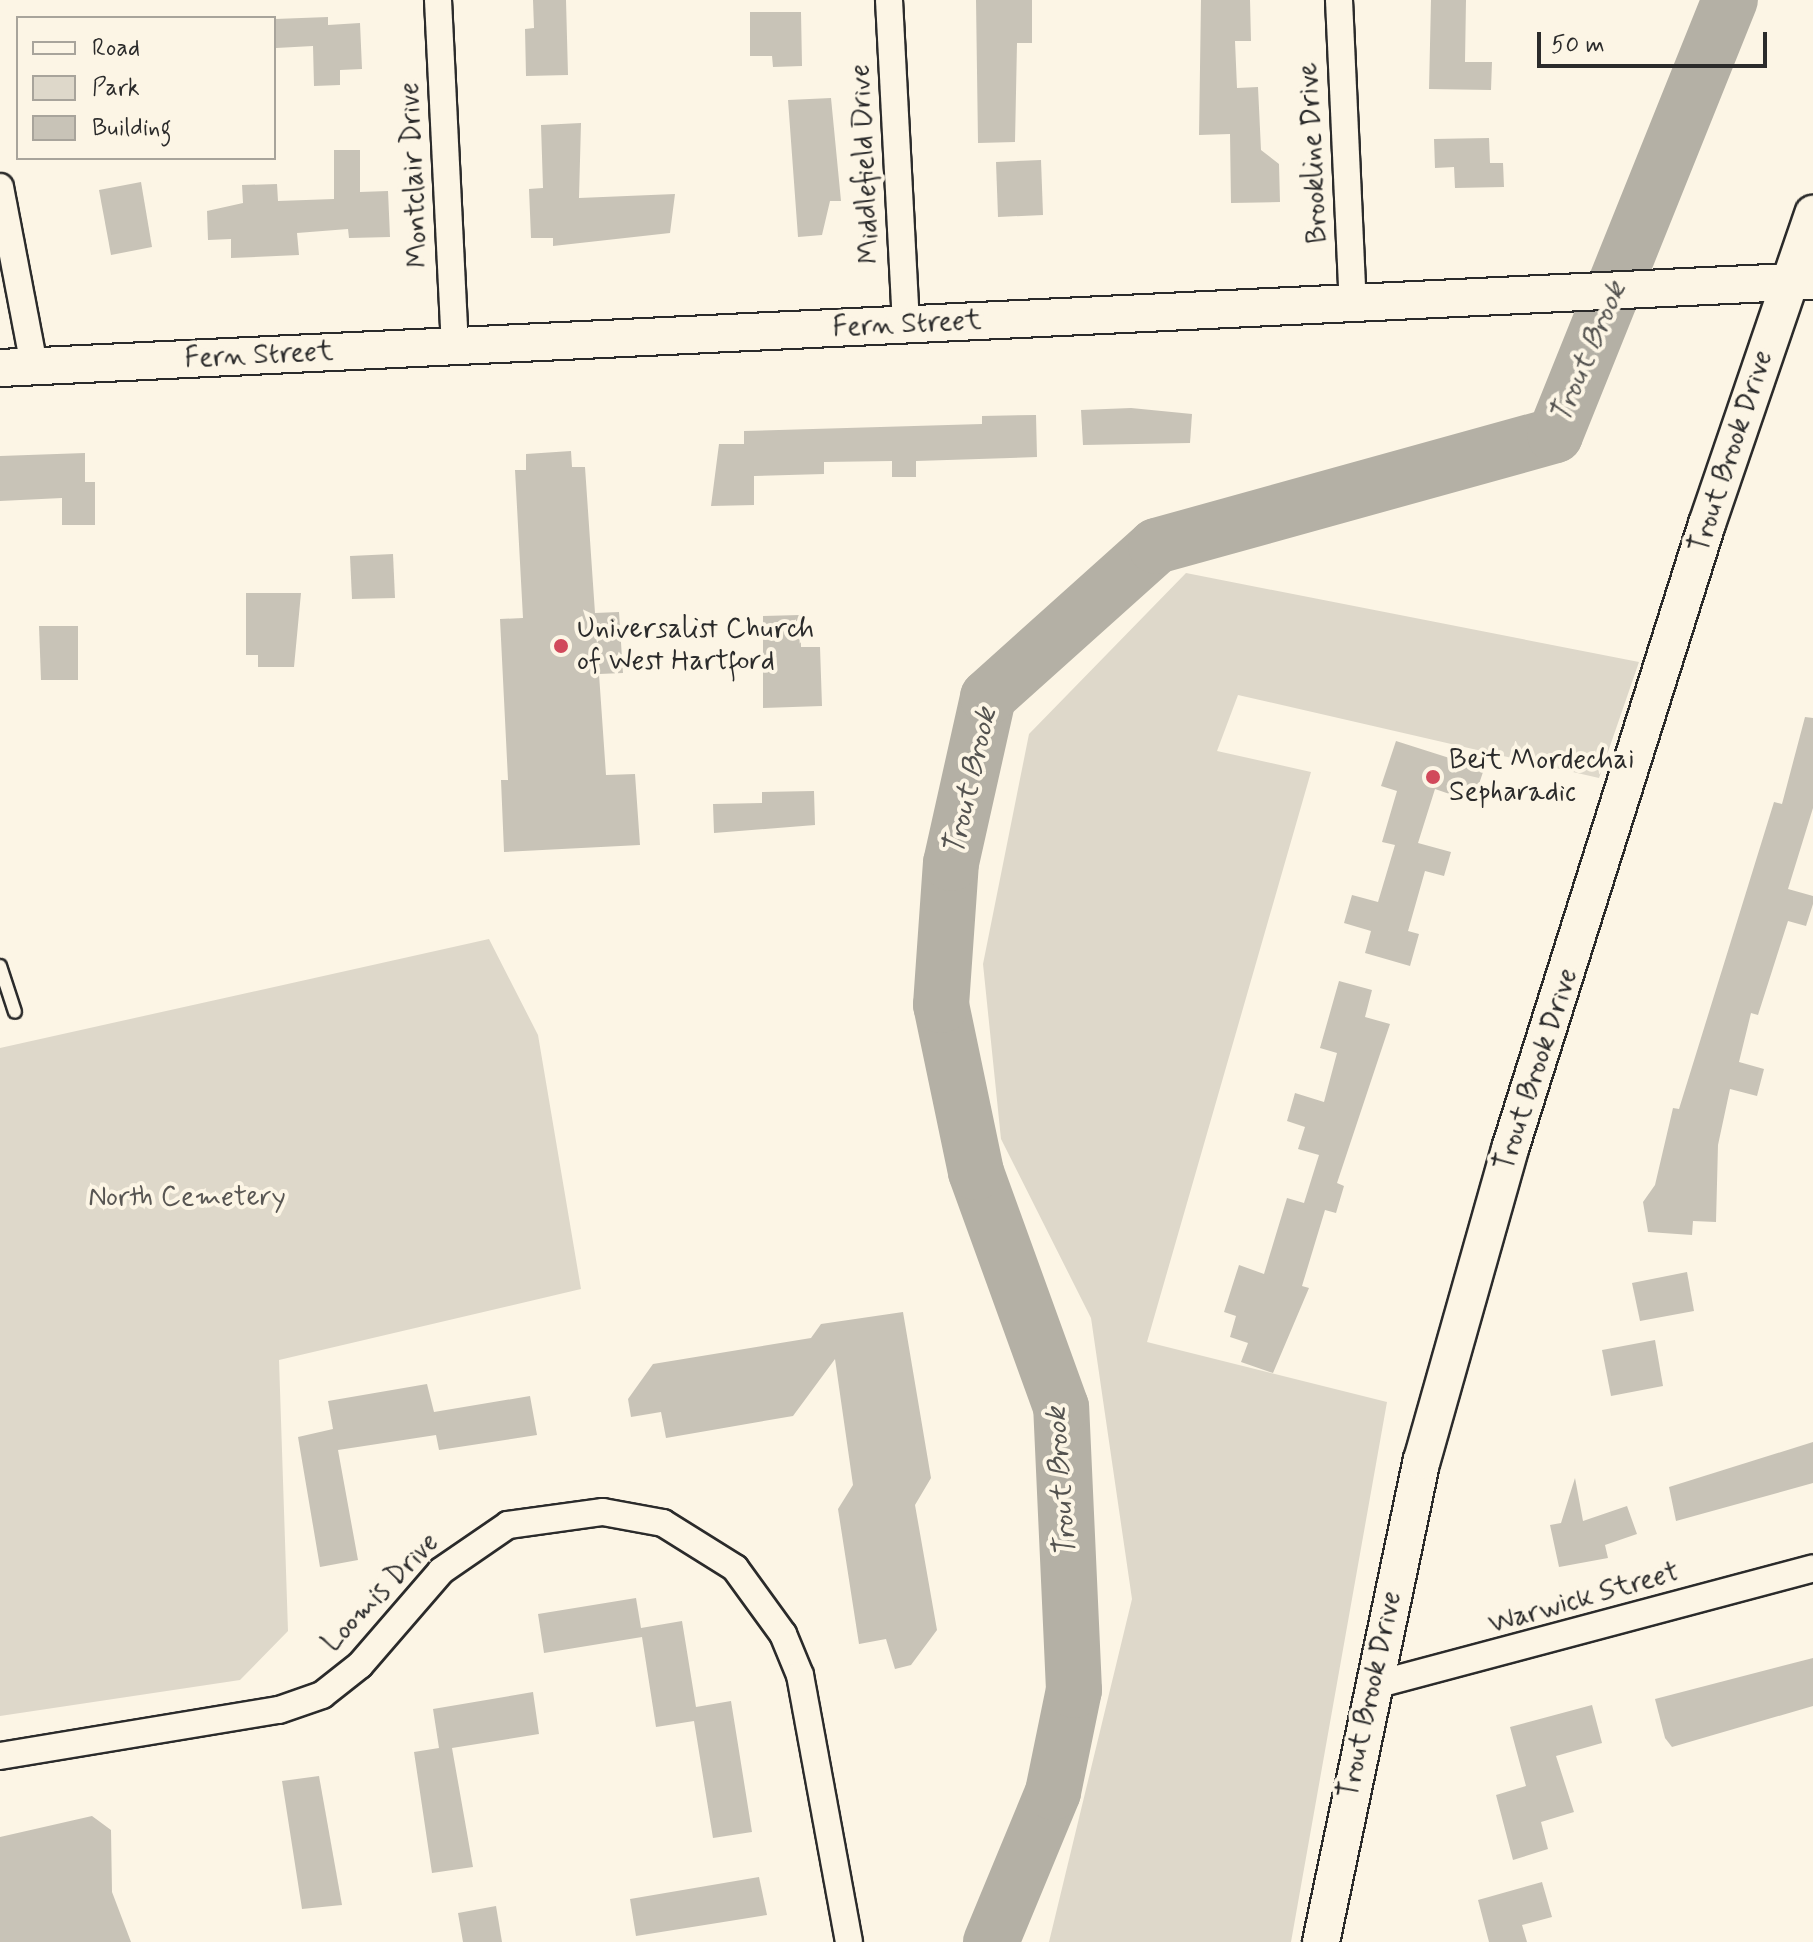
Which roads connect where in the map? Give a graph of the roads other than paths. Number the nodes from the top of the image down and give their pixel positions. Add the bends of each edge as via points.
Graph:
1 (438, 0) edge
2 (889, 0) edge
3 (1339, 0) edge
4 (0, 187) edge
5 (1813, 214) edge
6 (1801, 281) edge
7 (1353, 303) junction
8 (906, 325) junction
9 (455, 346) junction
10 (17, 367) edge
11 (0, 966) edge
12 (15, 1012) dead end
13 (1813, 1568) edge
14 (1371, 1686) junction
15 (0, 1756) edge
16 (849, 1942) edge
17 (1321, 1942) edge

1 - 9 street, Montclair Drive
2 - 8 street, Middlefield Drive
3 - 7 street, Brookline Drive
4 - 10 street
5 - 6 main road, Trout Brook Drive
6 - 7 main road, Fern Street
6 - 14 main road, Trout Brook Drive via 1510,1149 1422,1460
7 - 8 main road, Fern Street
8 - 9 main road, Fern Street
9 - 10 main road, Fern Street
11 - 12 lane
13 - 14 street, Warwick Street
14 - 17 main road, Trout Brook Drive
15 - 16 street, Loomis Drive via 279,1710 322,1695 360,1665 441,1571 508,1525 603,1512 663,1523 735,1568 783,1634 800,1675

